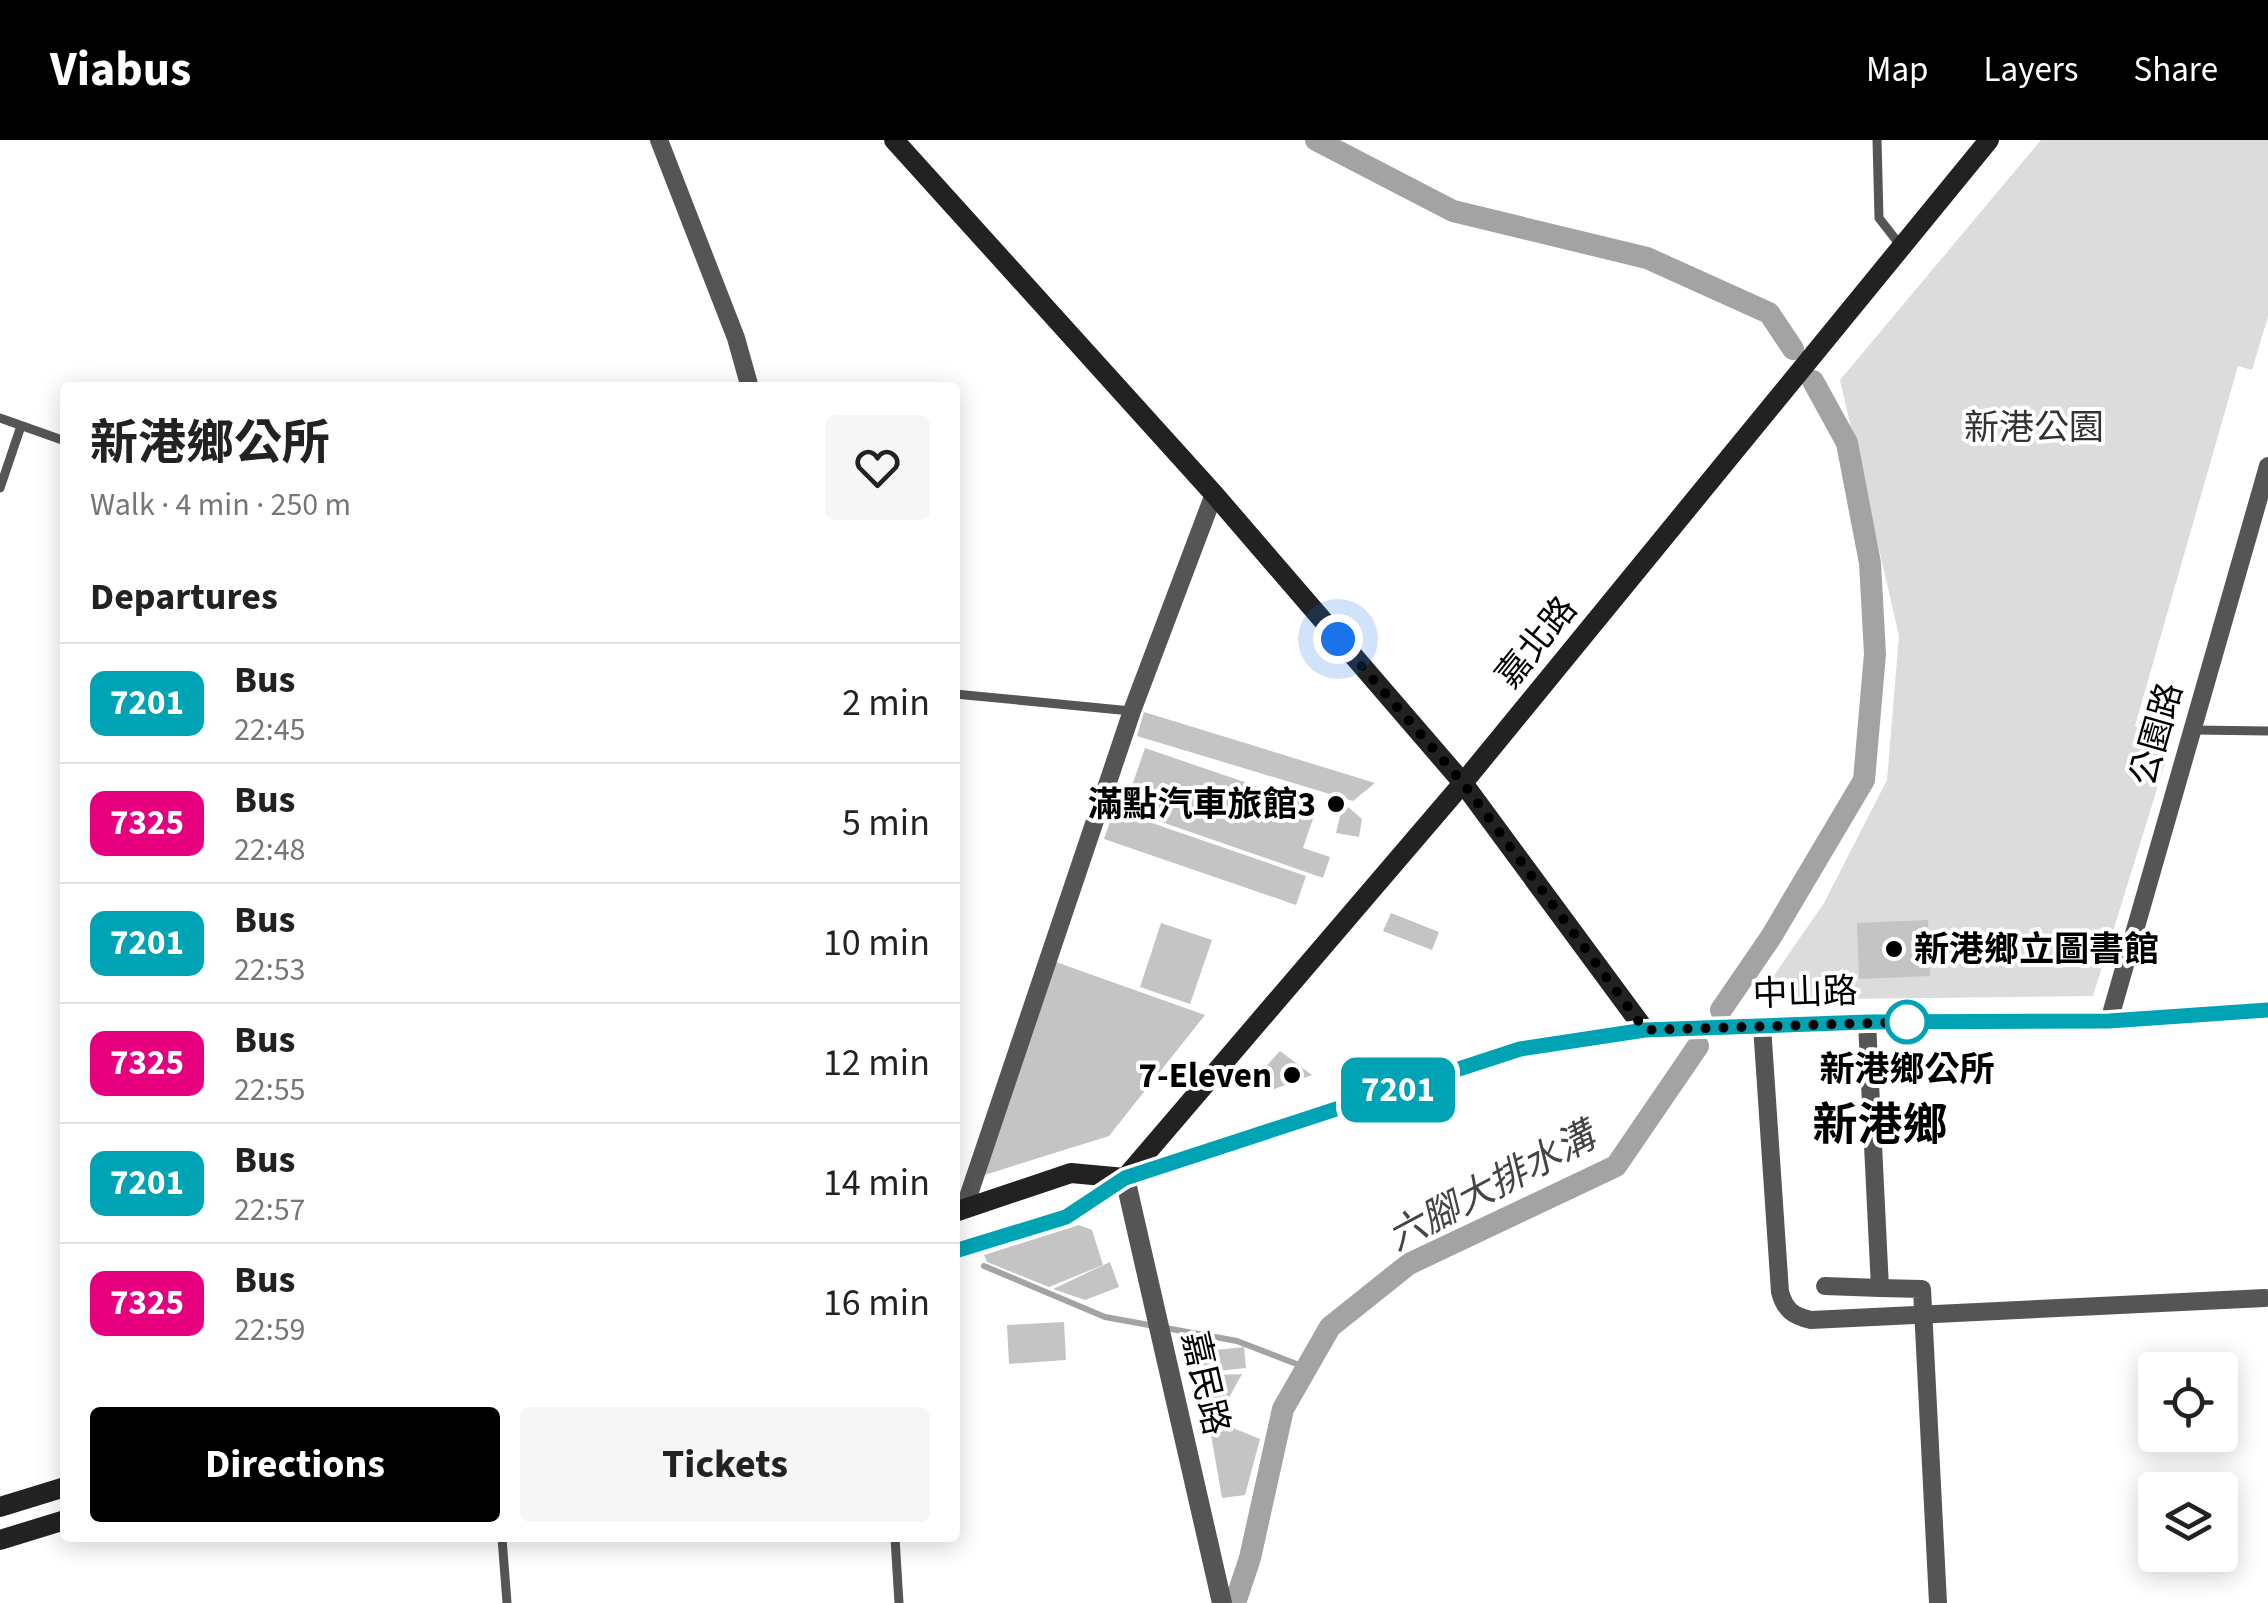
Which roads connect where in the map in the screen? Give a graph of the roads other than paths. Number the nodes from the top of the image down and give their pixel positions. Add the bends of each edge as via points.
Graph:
1 (659, 140) edge
2 (894, 140) edge
3 (1877, 140) edge
4 (1989, 140) edge
5 (1900, 246) junction
6 (748, 382) edge
7 (0, 418) edge
8 (22, 426) junction
9 (60, 439) edge
10 (2268, 466) edge
11 (0, 488) edge
12 (1214, 494) junction
13 (2268, 530) edge
14 (2248, 532) junction
15 (960, 694) edge
16 (1132, 711) junction
17 (2191, 730) junction
18 (2268, 732) edge
19 (1463, 783) junction
20 (2268, 1010) edge
21 (2109, 1021) junction
22 (1867, 1022) junction
23 (1762, 1026) junction
24 (1645, 1030) junction
25 (1125, 1178) junction
26 (960, 1210) edge
27 (960, 1249) edge
28 (1825, 1286) dead end
29 (1880, 1288) junction
30 (2267, 1297) edge
31 (1923, 1315) junction
32 (60, 1489) edge
33 (0, 1507) edge
34 (60, 1522) edge
35 (0, 1540) edge
36 (502, 1542) edge
37 (895, 1542) edge
38 (507, 1603) edge
39 (899, 1603) edge
40 (1222, 1603) edge
41 (1938, 1603) edge

1 - 6 street
2 - 12 main road
3 - 5 lane via 1879,218
4 - 5 main road, 嘉北路
5 - 19 main road, 嘉北路
7 - 8 lane
8 - 9 lane
8 - 11 lane
10 - 14 street, 公園路
12 - 16 street
12 - 19 main road
13 - 14 street
14 - 17 street, 公園路
15 - 16 lane
16 - 26 street
17 - 18 lane
17 - 21 street, 公園路
19 - 24 main road
19 - 25 main road, 嘉北路
20 - 21 main road, 中山路
21 - 22 main road, 中山路
22 - 23 main road, 中山路
22 - 29 street
23 - 24 main road, 中山路
23 - 31 street via 1784,1305 1811,1320
24 - 25 street via 1520,1049
25 - 26 main road via 1072,1173
25 - 27 main road, 嘉北路 via 1066,1217
25 - 40 street, 嘉民路
28 - 29 street
29 - 31 street via 1922,1289
30 - 31 street
31 - 41 street
32 - 33 main road
34 - 35 main road
36 - 38 lane
37 - 39 lane

